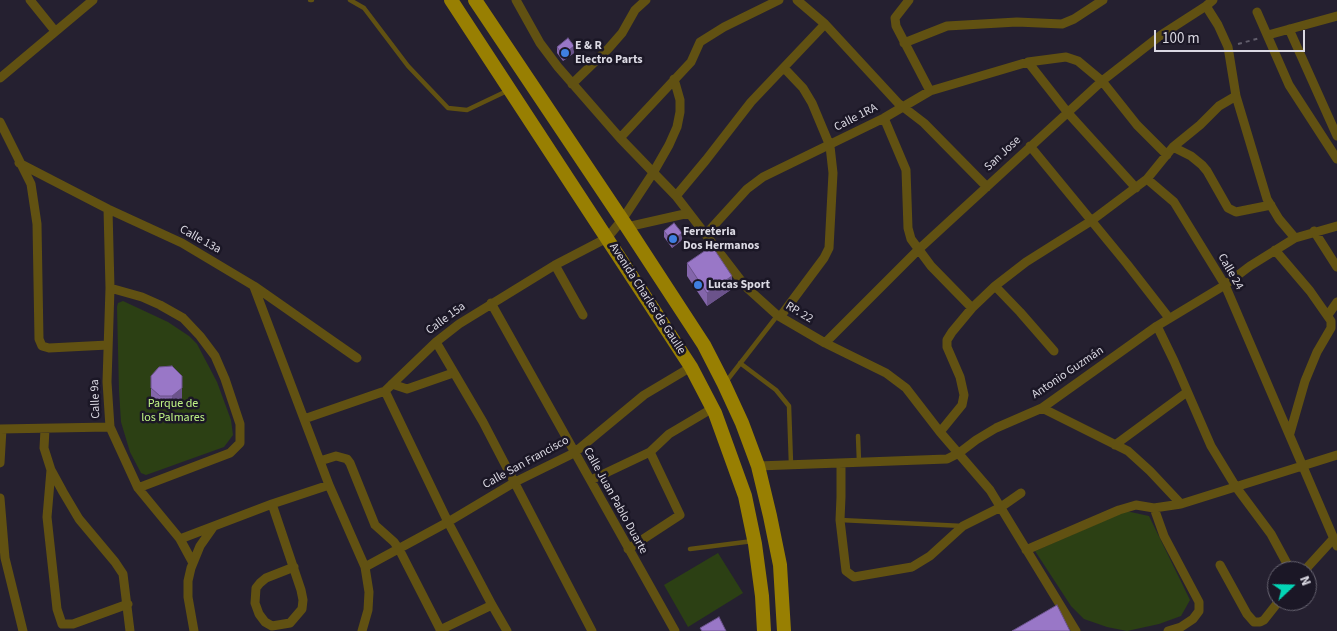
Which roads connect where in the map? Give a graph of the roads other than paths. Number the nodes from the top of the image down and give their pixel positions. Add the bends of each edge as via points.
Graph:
1 (30, 0) edge
2 (93, 0) edge
3 (350, 0) edge
4 (451, 0) edge
5 (475, 0) edge
6 (516, 0) edge
7 (646, 0) edge
8 (779, 0) edge
9 (798, 0) edge
10 (909, 0) edge
11 (1103, 0) edge
12 (1209, 3) edge
13 (1257, 12) dead end
14 (1337, 16) edge
15 (825, 24) junction
16 (1289, 29) junction
17 (55, 31) junction
18 (1268, 35) junction
19 (904, 43) junction
20 (1028, 62) junction
21 (784, 68) junction
22 (0, 78) edge
23 (674, 79) junction
24 (1102, 81) junction
25 (572, 84) junction
26 (510, 89) junction
27 (930, 91) junction
28 (1236, 96) junction
29 (904, 106) junction
30 (1068, 113) junction
31 (884, 118) junction
32 (0, 122) edge
33 (1337, 137) edge
34 (620, 138) junction
35 (1326, 142) junction
36 (830, 146) junction
37 (1030, 146) junction
38 (1173, 147) junction
39 (1166, 155) junction
40 (1337, 159) edge
41 (19, 163) junction
42 (653, 173) junction
43 (1147, 180) junction
44 (987, 187) junction
45 (1136, 188) junction
46 (676, 196) junction
47 (1271, 205) junction
48 (108, 209) junction
49 (689, 213) junction
50 (1091, 221) junction
51 (625, 224) junction
52 (1337, 226) edge
53 (1314, 231) junction
54 (706, 234) junction
55 (607, 238) junction
56 (1295, 238) junction
57 (918, 250) junction
58 (1274, 250) junction
59 (555, 265) junction
60 (1337, 267) edge
61 (1225, 285) junction
62 (254, 286) junction
63 (995, 286) junction
64 (110, 288) junction
65 (1337, 302) edge
66 (491, 303) junction
67 (972, 308) junction
68 (583, 315) dead end
69 (779, 316) junction
70 (1169, 318) junction
71 (1332, 320) edge
72 (1157, 326) junction
73 (436, 342) junction
74 (825, 343) junction
75 (108, 346) junction
76 (1054, 351) dead end
77 (357, 358) dead end
78 (740, 363) junction
79 (691, 367) junction
80 (453, 373) junction
81 (392, 384) junction
82 (724, 384) junction
83 (385, 391) junction
84 (1187, 392) junction
85 (712, 408) junction
86 (1042, 408) junction
87 (304, 419) junction
88 (110, 426) junction
89 (1, 429) edge
90 (45, 429) junction
91 (940, 432) junction
92 (1290, 433) junction
93 (858, 436) dead end
94 (1115, 445) junction
95 (650, 452) junction
96 (574, 453) junction
97 (959, 453) junction
98 (1337, 455) edge
99 (320, 461) junction
100 (859, 462) junction
101 (0, 463) edge
102 (840, 463) junction
103 (791, 465) junction
104 (758, 466) junction
105 (1302, 467) junction
106 (51, 470) junction
107 (591, 480) junction
108 (515, 482) junction
109 (329, 485) junction
110 (1236, 487) junction
111 (138, 488) junction
112 (1021, 492) dead end
113 (0, 498) edge
114 (272, 504) junction
115 (1181, 504) junction
116 (1000, 507) junction
117 (1154, 508) junction
118 (840, 520) junction
119 (448, 522) junction
120 (214, 526) junction
121 (963, 526) junction
122 (180, 539) junction
123 (755, 541) junction
124 (1335, 542) edge
125 (399, 549) junction
126 (628, 549) junction
127 (690, 549) dead end
128 (1026, 550) junction
129 (1286, 561) edge
130 (1315, 561) edge
131 (193, 563) junction
132 (1220, 565) dead end
133 (294, 567) junction
134 (365, 567) junction
135 (128, 604) junction
136 (492, 605) junction
137 (1271, 611) edge
138 (441, 630) edge
139 (23, 631) edge
140 (130, 631) edge
141 (194, 631) edge
142 (362, 631) edge
143 (507, 631) edge
144 (592, 631) edge
145 (676, 631) edge
146 (764, 631) edge
147 (784, 631) edge
148 (1076, 631) edge
149 (1168, 631) edge

1 - 17 street
2 - 17 street
3 - 26 lane via 364,8 408,66 448,108 467,110
4 - 26 main road, Avenida Charles de Gaulle
5 - 51 main road, Avenida Charles de Gaulle
6 - 25 street, RP. 22 via 544,49
7 - 25 street via 608,49
8 - 23 street via 706,37 696,48 691,62
9 - 15 street
10 - 19 street via 895,18
11 - 19 street via 1062,24 1017,22 947,26
12 - 24 street, San Jose
12 - 28 street via 1228,46
13 - 18 street
14 - 16 street
15 - 21 street
15 - 29 street
16 - 18 street
16 - 33 street
17 - 22 street
18 - 35 street via 1289,85
19 - 27 street
20 - 24 street, Calle 1RA via 1066,57 1078,61
20 - 27 street, Calle 1RA
20 - 30 street
21 - 36 street via 812,103
21 - 46 street via 751,102
23 - 34 street
23 - 42 street via 680,112 669,145
24 - 30 street, San Jose
24 - 39 street, Calle 1RA
25 - 34 street, RP. 22
26 - 55 main road, Avenida Charles de Gaulle
27 - 29 street, Calle 1RA
28 - 38 street via 1219,106
28 - 47 street
29 - 31 street, Calle 1RA
29 - 44 street
30 - 37 street, San Jose
30 - 45 street
31 - 36 street, Calle 1RA
31 - 57 street via 904,164 908,228 910,239
32 - 41 street
33 - 35 street
34 - 42 street, RP. 22
35 - 40 street
36 - 54 street, Calle 1RA via 755,182
36 - 69 street via 829,248
37 - 44 street, San Jose
37 - 50 street
38 - 39 street
38 - 47 street via 1202,165 1228,208 1236,212
39 - 43 street
41 - 48 street, Calle 13a
41 - 75 street via 31,184 37,224 39,339 42,346
42 - 46 street, RP. 22
42 - 51 street
43 - 45 street
43 - 61 street, Calle 24 via 1174,202
44 - 57 street, San Jose
45 - 50 street
46 - 49 street, RP. 22
47 - 56 street
48 - 62 street, Calle 13a via 182,243
48 - 64 street, Calle 9a
49 - 51 street
49 - 54 street, RP. 22
50 - 63 street
50 - 70 street
51 - 55 street
51 - 82 main road, Avenida Charles de Gaulle via 704,345
52 - 53 street, Antonio Guzmán
53 - 56 street, Antonio Guzmán
53 - 60 street
54 - 69 street, RP. 22 via 746,287
55 - 59 street, Calle 15a
55 - 79 main road, Avenida Charles de Gaulle
56 - 58 street, Antonio Guzmán
57 - 67 street
57 - 74 street, San Jose
58 - 61 street, Antonio Guzmán
58 - 71 street
59 - 66 street, Calle 15a
59 - 68 street
61 - 70 street, Antonio Guzmán
61 - 92 street, Calle 24
62 - 77 street, Calle 13a
62 - 87 street
63 - 67 street
63 - 76 street
64 - 75 street, Calle 9a
64 - 111 street via 142,297 183,318 214,356 240,424 240,443 230,452
65 - 71 street
66 - 73 street, Calle 15a
66 - 96 street, Calle Juan Pablo Duarte
67 - 91 street via 947,340 964,395 962,405
69 - 74 street, RP. 22
69 - 78 lane
70 - 72 street, Antonio Guzmán
71 - 92 street via 1305,381
72 - 84 street
72 - 86 street, Antonio Guzmán
73 - 80 street
73 - 81 street, Calle 15a
74 - 91 street, RP. 22 via 894,378 906,388
75 - 88 street, Calle 9a
78 - 82 lane
78 - 103 lane via 776,390 789,406
79 - 85 main road, Avenida Charles de Gaulle
79 - 96 street, Calle San Francisco via 644,395
80 - 81 street via 407,389
80 - 108 street
81 - 83 street, Calle 15a
82 - 104 main road, Avenida Charles de Gaulle
83 - 87 street, Calle 15a
83 - 119 street
84 - 94 street
84 - 110 street via 1211,446
85 - 95 street via 669,434
85 - 123 main road, Avenida Charles de Gaulle via 745,496
86 - 94 street
86 - 97 street, Antonio Guzmán via 996,428
87 - 99 street
88 - 90 street
88 - 111 street, Calle 9a
89 - 90 street
89 - 101 street
90 - 106 street via 44,448
91 - 97 street, RP. 22
92 - 105 street, Calle 24
93 - 100 lane
94 - 115 street via 1128,451
95 - 107 street
95 - 126 street via 680,515
96 - 107 street, Calle Juan Pablo Duarte
96 - 108 street, Calle San Francisco
97 - 100 street, Antonio Guzmán via 947,460
97 - 116 street, RP. 22
98 - 105 street
99 - 109 street
99 - 125 street via 336,456 347,458 375,525
100 - 102 street, Antonio Guzmán
102 - 103 street, Antonio Guzmán
102 - 118 street
103 - 104 street, Antonio Guzmán
104 - 147 main road, Avenida Charles de Gaulle via 780,565
105 - 110 street
105 - 124 street, Calle 24
106 - 135 street via 80,519 122,574
106 - 135 street via 47,517 57,609 62,624 73,624
107 - 126 street, Calle Juan Pablo Duarte
108 - 119 street, Calle San Francisco
108 - 144 street
109 - 114 street
109 - 134 street
110 - 115 street
110 - 129 street via 1271,534
111 - 122 street, Calle 9a
112 - 116 street
113 - 139 street via 5,558
114 - 120 street
114 - 133 street
115 - 117 street
116 - 121 street
116 - 128 street, RP. 22
117 - 128 street via 1136,505 1119,510
117 - 149 street via 1164,536 1200,602 1199,611 1193,619
118 - 121 lane
118 - 121 street via 846,571 854,577 912,567 930,556
119 - 125 street, Calle San Francisco
119 - 136 street
120 - 122 street
120 - 131 street
122 - 131 street, Calle 9a
123 - 127 lane
123 - 146 main road, Avenida Charles de Gaulle
124 - 130 street
125 - 134 street, Calle San Francisco
125 - 138 street
126 - 145 street, Calle Juan Pablo Duarte
128 - 148 street, RP. 22 via 1057,607
131 - 141 street via 188,589
132 - 137 street via 1254,622 1264,620
133 - 133 street via 303,600 302,609 290,623 272,626 259,614 255,603 256,588 266,578
134 - 142 street via 369,601
135 - 140 street
136 - 138 street
136 - 143 street

